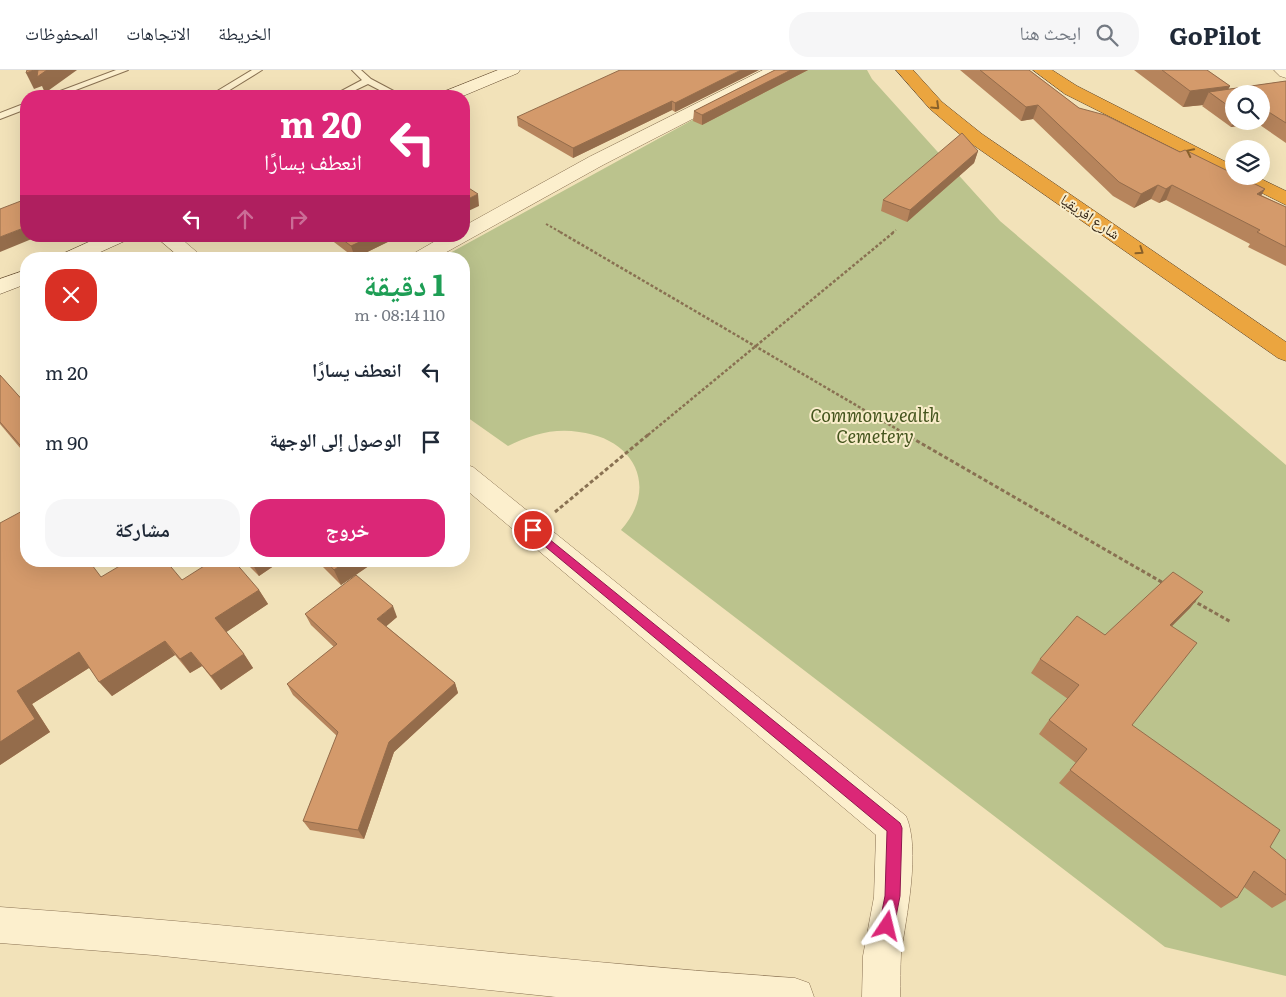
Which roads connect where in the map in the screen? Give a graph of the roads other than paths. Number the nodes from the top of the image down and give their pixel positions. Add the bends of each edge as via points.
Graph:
1 (124, 70) edge
2 (258, 70) edge
3 (356, 70) edge
4 (512, 70) edge
5 (776, 70) edge
6 (904, 70) edge
7 (1041, 70) edge
8 (1282, 70) edge
9 (1286, 73) edge
10 (368, 81) junction
11 (69, 90) edge
12 (224, 90) edge
13 (349, 90) edge
14 (386, 90) edge
15 (464, 90) edge
16 (20, 108) edge
17 (0, 116) edge
18 (1225, 168) edge
19 (1258, 185) edge
20 (1286, 199) edge
21 (470, 231) edge
22 (106, 242) edge
23 (173, 242) edge
24 (448, 242) edge
25 (83, 252) edge
26 (186, 252) edge
27 (430, 252) edge
28 (20, 279) edge
29 (0, 287) edge
30 (1286, 353) edge
31 (470, 479) edge
32 (0, 925) edge
33 (795, 997) edge
34 (880, 997) edge

1 - 11 lane
2 - 12 lane
3 - 10 lane
4 - 15 street
5 - 21 street via 596,161
6 -> 30 highway, شارع افريقيا via 939,110
18 -> 7 highway via 1071,90
8 - 9 street
10 - 13 lane
10 - 14 lane
16 - 17 lane
19 - 20 highway
22 - 25 street
23 - 26 street
24 - 27 street
28 - 29 street
31 - 34 street via 894,828 892,896 882,956
32 - 33 street via 153,936 634,986

